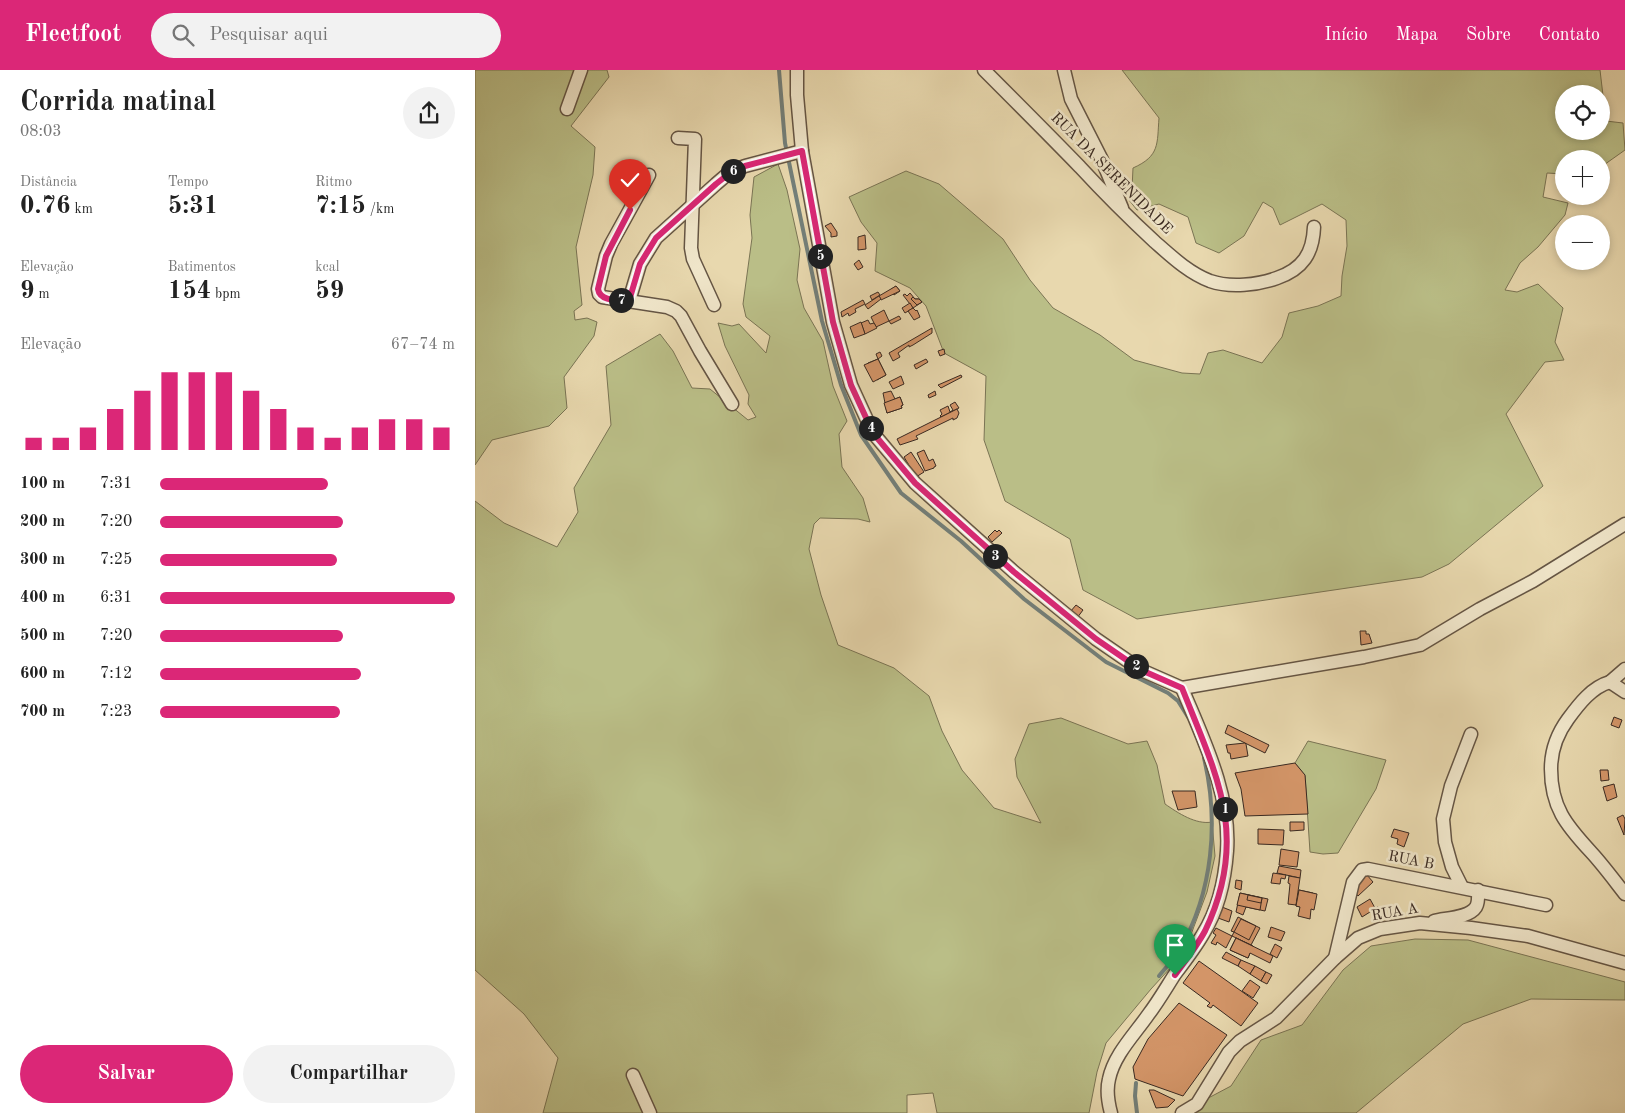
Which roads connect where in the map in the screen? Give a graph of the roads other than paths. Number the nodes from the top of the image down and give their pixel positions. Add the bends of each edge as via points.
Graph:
1 (581, 70) edge
2 (797, 70) edge
3 (984, 70) edge
4 (1063, 70) edge
5 (567, 109) dead end
6 (678, 138) dead end
7 (802, 151) junction
8 (649, 175) dead end
9 (693, 206) junction
10 (1125, 215) junction
11 (1315, 227) dead end
12 (629, 301) junction
13 (714, 305) dead end
14 (732, 404) dead end
15 (1625, 524) edge
16 (1625, 669) edge
17 (1610, 682) junction
18 (1182, 688) junction
19 (1625, 692) edge
20 (1471, 734) dead end
21 (1462, 887) junction
22 (1478, 890) junction
23 (1625, 894) edge
24 (1545, 904) dead end
25 (1420, 923) junction
26 (1335, 958) junction
27 (1625, 963) edge
28 (633, 1076) dead end
29 (650, 1113) edge
30 (1111, 1113) edge
31 (1182, 1113) edge

1 - 5 street
2 - 7 street
3 - 10 street, RUA DA SERENIDADE
4 - 10 street via 1071,99
6 - 9 street via 695,139
7 - 9 street via 731,172
7 - 18 street via 833,322 851,385 873,433 915,483 1014,572 1141,670
8 - 12 street via 611,244 598,289 603,297
9 - 12 street via 656,238 635,278
9 - 13 street via 693,259
10 - 11 street, RUA DA SERENIDADE via 1190,272 1212,282 1239,285 1270,281 1301,263 1309,254
12 - 14 street via 667,308 681,316
15 - 18 street via 1421,645
16 - 17 street
17 - 19 street
17 - 23 street via 1588,694 1559,730 1551,763 1551,785 1557,807 1573,834
18 - 30 street via 1210,758 1225,810 1227,850 1222,887 1204,932 1114,1066 1108,1088
20 - 21 street via 1451,786 1443,819 1445,842
21 - 22 street, RUA B
21 - 26 street, RUA B via 1362,870 1353,882
22 - 24 street, RUA B
22 - 25 street via 1478,902 1471,912
25 - 26 street, RUA A via 1380,929 1358,938
25 - 27 street, RUA A via 1528,936
26 - 31 street, RUA A via 1276,1018 1240,1040 1197,1104
28 - 29 street

